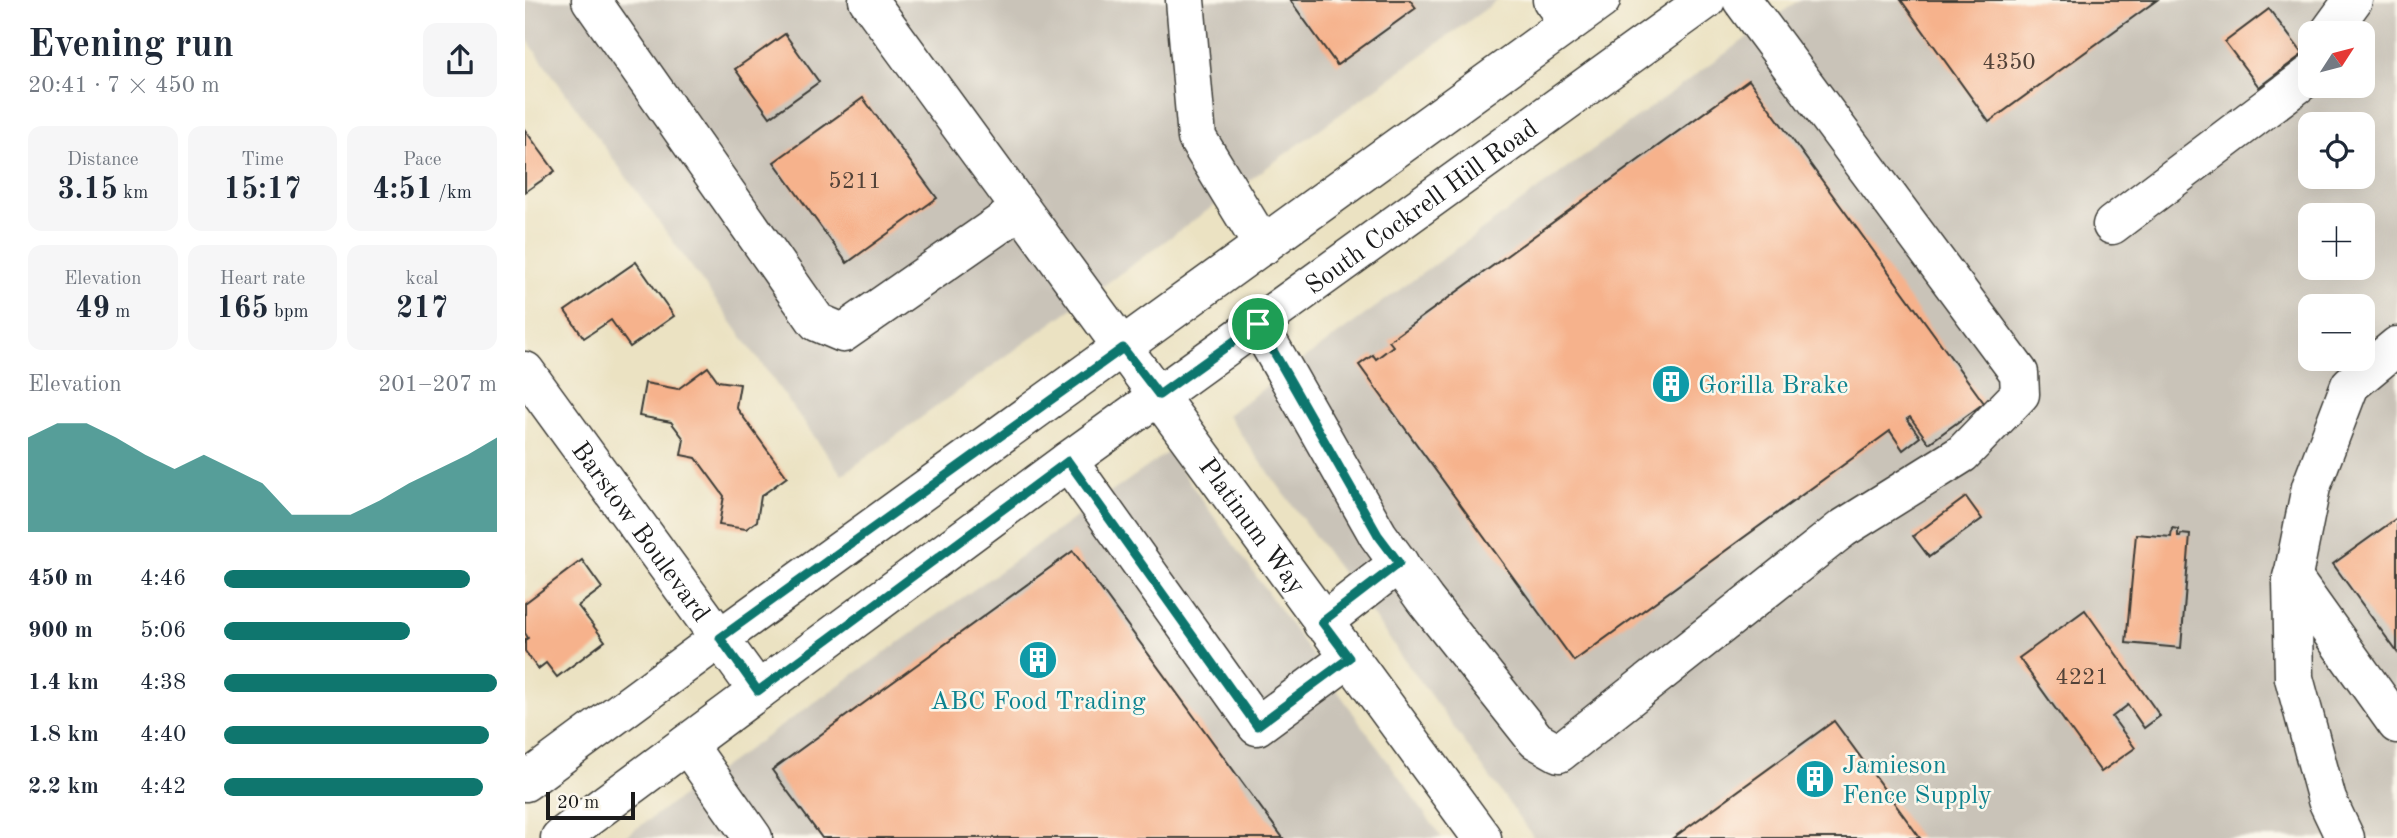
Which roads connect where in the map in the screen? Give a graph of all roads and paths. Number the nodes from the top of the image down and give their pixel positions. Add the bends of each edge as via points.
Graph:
1 (591, 0) edge
2 (868, 0) edge
3 (1185, 0) edge
4 (1601, 0) edge
5 (1706, 0) edge
6 (1742, 0) edge
7 (2353, 0) edge
8 (1561, 12) edge
9 (2338, 21) edge
10 (1606, 72) junction
11 (2298, 84) edge
12 (1021, 209) junction
13 (2112, 225) dead end
14 (1263, 246) junction
15 (1258, 324) junction
16 (2397, 346) edge
17 (1123, 348) junction
18 (525, 371) edge
19 (1159, 395) junction
20 (1068, 461) junction
21 (1399, 563) junction
22 (2292, 577) junction
23 (1322, 622) junction
24 (720, 638) junction
25 (1349, 658) junction
26 (758, 691) junction
27 (2397, 724) edge
28 (687, 744) junction
29 (525, 782) edge
30 (560, 838) edge
31 (753, 838) edge
32 (1482, 838) edge
33 (2345, 838) edge

1 - 12 main road via 817,322 843,333
2 - 12 main road, Platinum Way
3 - 14 main road via 1197,138
4 - 8 main road
5 - 10 main road, South Cockrell Hill Road
6 - 21 main road via 2019,373 2020,394 1962,454 1842,528 1559,753 1536,740
7 - 9 main road
8 - 10 main road
8 - 14 main road
10 - 15 main road, South Cockrell Hill Road
11 - 13 main road
12 - 17 main road, Platinum Way
14 - 17 main road
15 - 19 main road, South Cockrell Hill Road
15 - 21 main road via 1378,535
16 - 22 main road via 2350,385 2311,487
17 - 19 main road, Platinum Way
17 - 24 main road
18 - 24 main road, Barstow Boulevard
19 - 20 main road, South Cockrell Hill Road
19 - 23 main road, Platinum Way
20 - 25 main road via 1257,726
20 - 26 main road, South Cockrell Hill Road
21 - 23 main road
22 - 27 main road
22 - 33 main road via 2294,678 2327,800
23 - 25 main road, Platinum Way
24 - 26 main road, Barstow Boulevard
24 - 29 main road
25 - 32 main road, Platinum Way
26 - 28 main road, South Cockrell Hill Road
28 - 30 main road, South Cockrell Hill Road
28 - 31 main road

